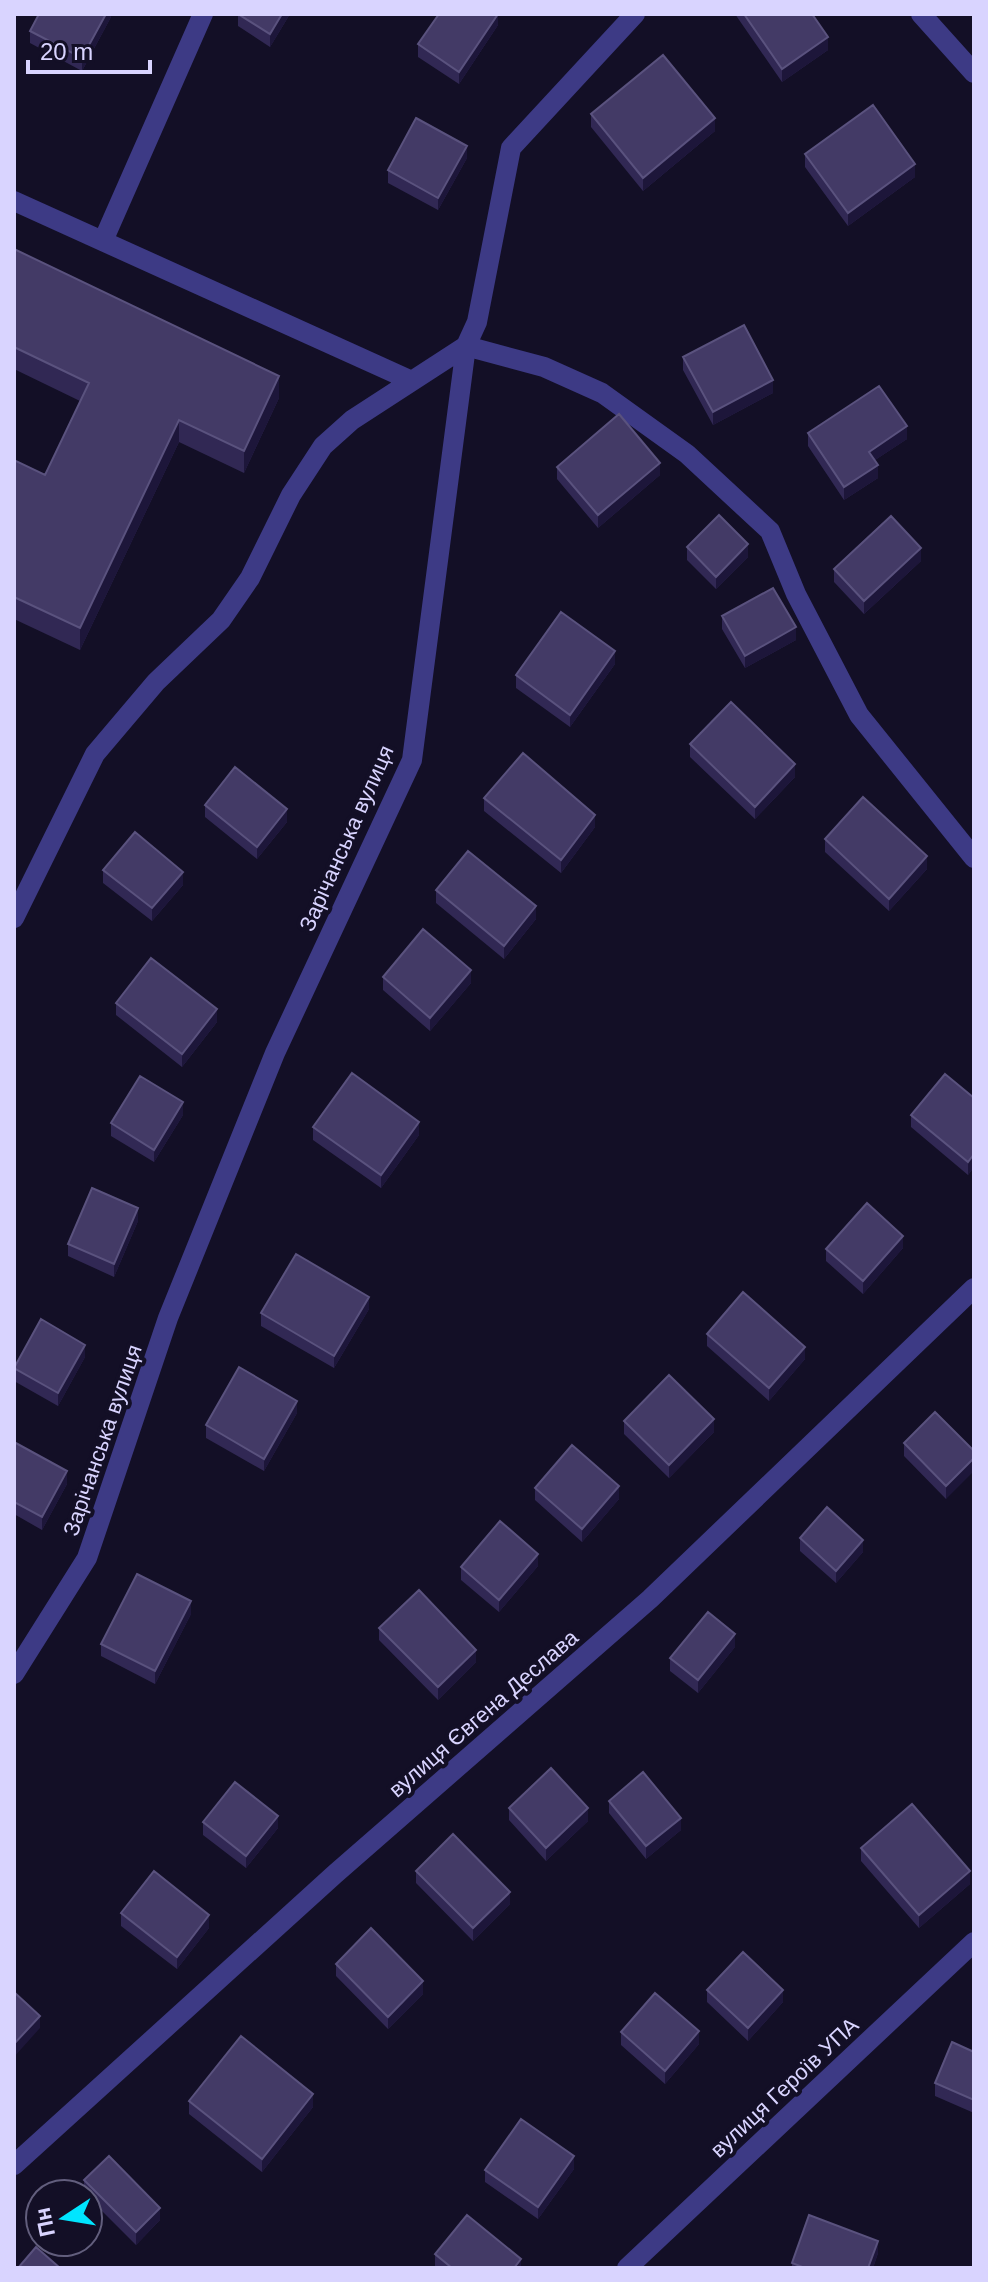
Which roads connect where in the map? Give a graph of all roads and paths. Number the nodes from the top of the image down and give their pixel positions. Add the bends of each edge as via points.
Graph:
1 (203, 14) edge
2 (635, 14) edge
3 (921, 14) edge
4 (974, 73) edge
5 (14, 201) edge
6 (103, 241) junction
7 (466, 346) junction
8 (412, 381) junction
9 (974, 858) edge
10 (14, 918) edge
11 (974, 1288) edge
12 (14, 1674) edge
13 (974, 1942) edge
14 (14, 2138) edge
15 (32, 2149) junction
16 (14, 2165) edge
17 (627, 2268) edge

1 - 6 street
2 - 7 street, Зарічанська вулиця via 511,148 477,322
3 - 4 street
5 - 6 street
6 - 8 street
7 - 8 street
7 - 9 street via 544,367 602,393 687,454 770,531 796,594 859,715
7 - 12 street, Зарічанська вулиця via 412,760 251,1112 168,1318 87,1558
8 - 10 street via 323,446 221,620 156,682 95,754
11 - 15 street, вулиця Євгена Деслава via 650,1599
13 - 17 street, вулиця Героїв УПА
14 - 15 street
15 - 16 street, вулиця Євгена Деслава

